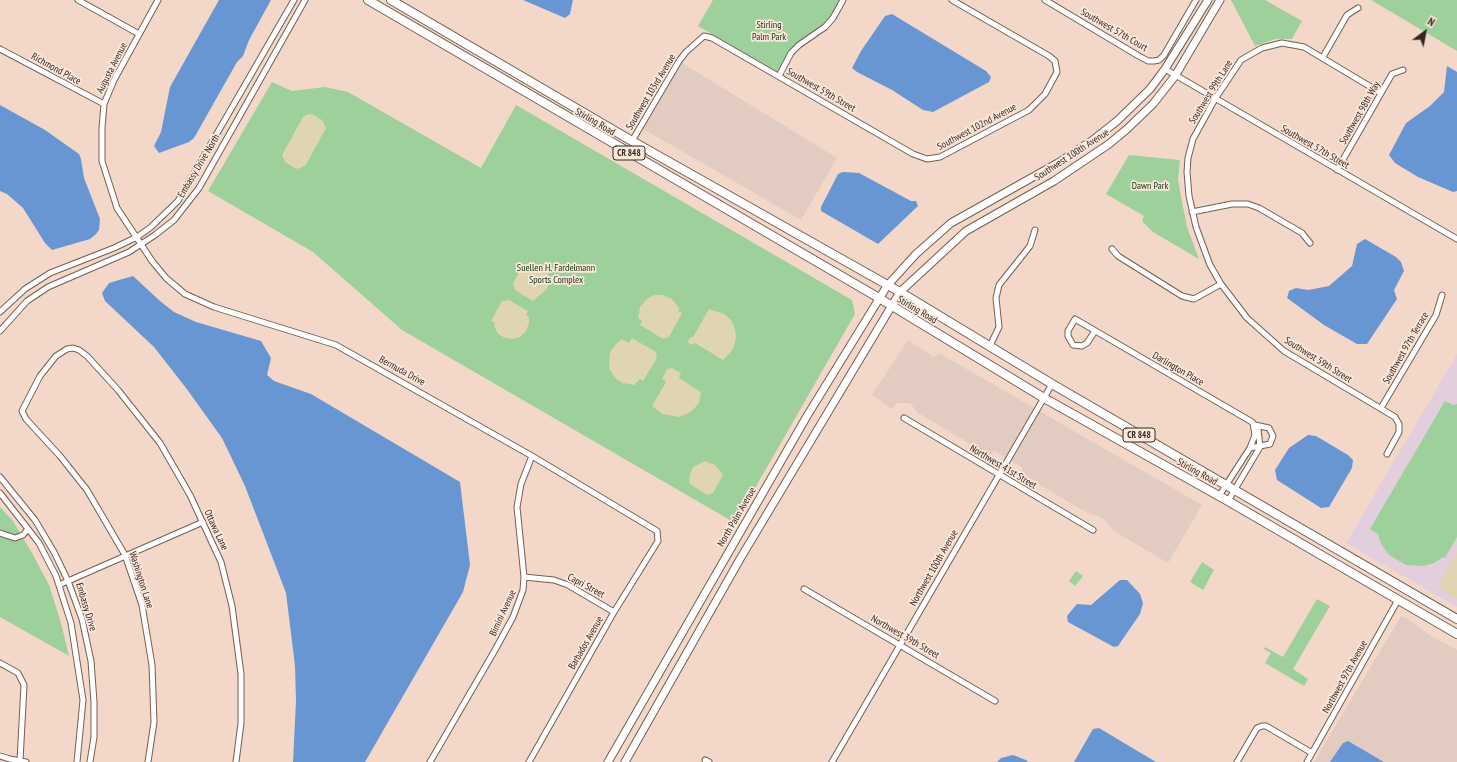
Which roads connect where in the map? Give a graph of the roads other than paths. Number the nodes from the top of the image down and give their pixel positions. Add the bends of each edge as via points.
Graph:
1 (78, 0) edge
2 (158, 0) edge
3 (294, 0) edge
4 (305, 0) edge
5 (368, 0) edge
6 (391, 0) edge
7 (843, 0) edge
8 (952, 0) edge
9 (1045, 0) edge
10 (1196, 0) edge
11 (1208, 0) edge
12 (1220, 0) edge
13 (1358, 8) dead end
14 (140, 34) junction
15 (704, 36) joint
16 (0, 48) edge
17 (1323, 57) junction
18 (1165, 69) junction
19 (1403, 70) dead end
20 (779, 76) junction
21 (1176, 76) junction
22 (1381, 93) junction
23 (1215, 99) junction
24 (104, 104) junction
25 (632, 141) junction
26 (927, 159) joint
27 (1337, 170) junction
28 (1192, 212) junction
29 (1035, 230) dead end
30 (137, 237) junction
31 (1457, 240) edge
32 (1310, 243) dead end
33 (141, 245) junction
34 (1112, 249) dead end
35 (1221, 284) junction
36 (887, 286) junction
37 (900, 292) junction
38 (1442, 295) dead end
39 (879, 298) junction
40 (891, 306) junction
41 (0, 312) edge
42 (0, 331) edge
43 (1095, 331) junction
44 (990, 346) junction
45 (73, 348) joint
46 (1052, 384) junction
47 (1044, 398) junction
48 (1381, 408) junction
49 (904, 418) dead end
50 (1254, 424) junction
51 (1260, 447) junction
52 (1250, 448) junction
53 (1387, 454) dead end
54 (532, 456) junction
55 (1251, 463) junction
56 (1240, 464) junction
57 (1000, 475) junction
58 (0, 477) edge
59 (1226, 485) junction
60 (1235, 490) junction
61 (0, 493) edge
62 (1219, 496) junction
63 (1228, 501) junction
64 (203, 522) junction
65 (28, 529) junction
66 (1093, 530) dead end
67 (0, 533) edge
68 (658, 534) joint
69 (1335, 548) junction
70 (125, 555) junction
71 (1328, 559) junction
72 (524, 577) junction
73 (68, 581) junction
74 (59, 585) junction
75 (804, 589) dead end
76 (1398, 600) junction
77 (614, 612) junction
78 (1457, 619) edge
79 (1457, 634) edge
80 (900, 645) junction
81 (667, 661) junction
82 (0, 663) edge
83 (679, 668) junction
84 (996, 701) dead end
85 (1312, 753) junction
86 (0, 756) edge
87 (20, 761) junction
88 (26, 762) edge
89 (77, 762) edge
90 (90, 762) edge
91 (148, 762) edge
92 (236, 762) edge
93 (430, 762) edge
94 (529, 762) edge
95 (608, 762) edge
96 (625, 762) edge
97 (832, 762) edge
98 (1237, 762) edge
99 (1307, 762) edge

1 - 14 street
2 - 14 street, Augusta Avenue
3 - 30 street, Embassy Drive North via 178,201
4 - 33 street, Embassy Drive North via 199,188 174,220
5 - 39 main road, Stirling Road / CR 848
6 - 25 main road, Stirling Road / CR 848
7 - 20 street via 825,27 791,53
8 - 26 street, Southwest 102nd Avenue via 1049,56 1057,66 1057,72 1052,84 1029,110 940,157
9 - 10 street, Southwest 57th Court via 1137,55 1154,62 1164,55
11 - 18 main road, Southwest 100th Avenue
12 - 21 main road, Southwest 100th Avenue
13 - 17 street via 1348,15
14 - 24 street, Augusta Avenue via 114,80
15 - 20 street, Southwest 59th Street
15 - 25 street, Southwest 103rd Avenue via 679,61
16 - 24 street, Richmond Place
17 - 22 street
17 - 23 street, Southwest 99th Lane via 1299,45 1275,44 1262,48 1241,60
18 - 21 street, Southwest 57th Street
18 - 36 main road, Southwest 100th Avenue via 1135,104 1093,140 951,224 916,254
19 - 22 street, Southwest 98th Way via 1392,74
20 - 26 street, Southwest 59th Street via 913,154
21 - 23 street, Southwest 57th Street
21 - 37 main road, Southwest 100th Avenue via 1145,113 1114,140 1054,181 966,231
22 - 27 street, Southwest 98th Way
23 - 27 street, Southwest 57th Street
23 - 28 street, Southwest 99th Lane via 1198,129 1188,158 1187,172
24 - 30 street, Augusta Avenue via 102,161 118,208
25 - 36 main road, Stirling Road / CR 848
27 - 31 street, Southwest 57th Street
28 - 32 street via 1232,204 1248,204 1302,233
28 - 35 street, Southwest 99th Lane via 1202,245
29 - 44 street via 1030,246 999,285 996,298 999,327
30 - 33 street, Bermuda Drive
30 - 41 street, Embassy Drive North via 50,273 25,289
33 - 42 street, Embassy Drive North via 48,287 27,301
33 - 54 street, Bermuda Drive via 166,278 185,294 214,307 336,345
34 - 35 street via 1118,256 1182,296 1194,299
35 - 48 street, Southwest 59th Street via 1247,318 1284,351
36 - 37 main road, Stirling Road / CR 848
36 - 39 main road, North Palm Avenue
37 - 40 main road
37 - 44 main road, Stirling Road / CR 848
38 - 48 street, Southwest 97th Terrace via 1436,315
39 - 40 main road, Stirling Road / CR 848
39 - 81 main road, North Palm Avenue via 765,488
40 - 47 main road, Stirling Road / CR 848
40 - 83 main road via 740,559
43 - 43 street, Darlington Place via 1082,346 1073,345 1068,336 1075,319
43 - 50 street, Darlington Place
44 - 46 main road, Stirling Road / CR 848
45 - 64 street, Ottawa Lane via 87,356 160,443
45 - 70 street, Washington Lane via 63,350 56,356 40,376 22,411 87,490
46 - 47 street, Northwest 100th Avenue
46 - 59 main road, Stirling Road / CR 848
47 - 57 street, Northwest 100th Avenue
47 - 62 main road, Stirling Road / CR 848
48 - 53 street, Southwest 59th Street via 1395,417 1399,428 1398,436
49 - 57 street, Northwest 41st Street
50 - 51 street via 1260,433
50 - 51 street, Darlington Place via 1264,426 1272,432 1270,444
50 - 52 street via 1255,435
51 - 52 street
51 - 55 street
52 - 56 street
54 - 68 street, Bermuda Drive via 652,527
54 - 72 street, Bimini Avenue via 521,484 517,507
55 - 56 street
55 - 60 street
56 - 59 street
57 - 66 street, Northwest 41st Street
57 - 80 street, Northwest 100th Avenue
58 - 73 street, Embassy Drive via 35,520
59 - 60 main road, Stirling Road / CR 848
59 - 62 street
60 - 63 street
60 - 69 main road, Stirling Road / CR 848
61 - 65 street, Embassy Drive
62 - 63 main road, Stirling Road / CR 848
63 - 71 main road, Stirling Road / CR 848
64 - 70 street
64 - 92 street, Ottawa Lane via 221,562 233,613 241,674 242,723
65 - 67 street via 14,538
65 - 74 street, Embassy Drive via 39,544
68 - 77 street, Barbados Avenue via 658,541
69 - 71 main road
69 - 78 main road, Stirling Road / CR 848
70 - 73 street
70 - 91 street, Washington Lane via 142,605 152,665 154,722
71 - 76 main road, Stirling Road / CR 848
72 - 77 street, Capri Street via 554,580
72 - 93 street, Bimini Avenue via 524,590 512,617
73 - 74 street
73 - 90 street, Embassy Drive via 82,619 91,661 94,737
74 - 89 street, Embassy Drive via 70,623 83,700
75 - 80 street, Northwest 39th Street
76 - 79 main road, Stirling Road / CR 848
76 - 85 street, Northwest 97th Avenue
77 - 94 street, Barbados Avenue
80 - 84 street, Northwest 39th Street
80 - 97 street, Northwest 100th Avenue
81 - 83 main road
81 - 95 main road, North Palm Avenue
82 - 87 street via 22,678 24,699
83 - 96 main road
85 - 98 street via 1262,726 1257,728
85 - 99 street, Northwest 97th Avenue
86 - 87 street
87 - 88 street

